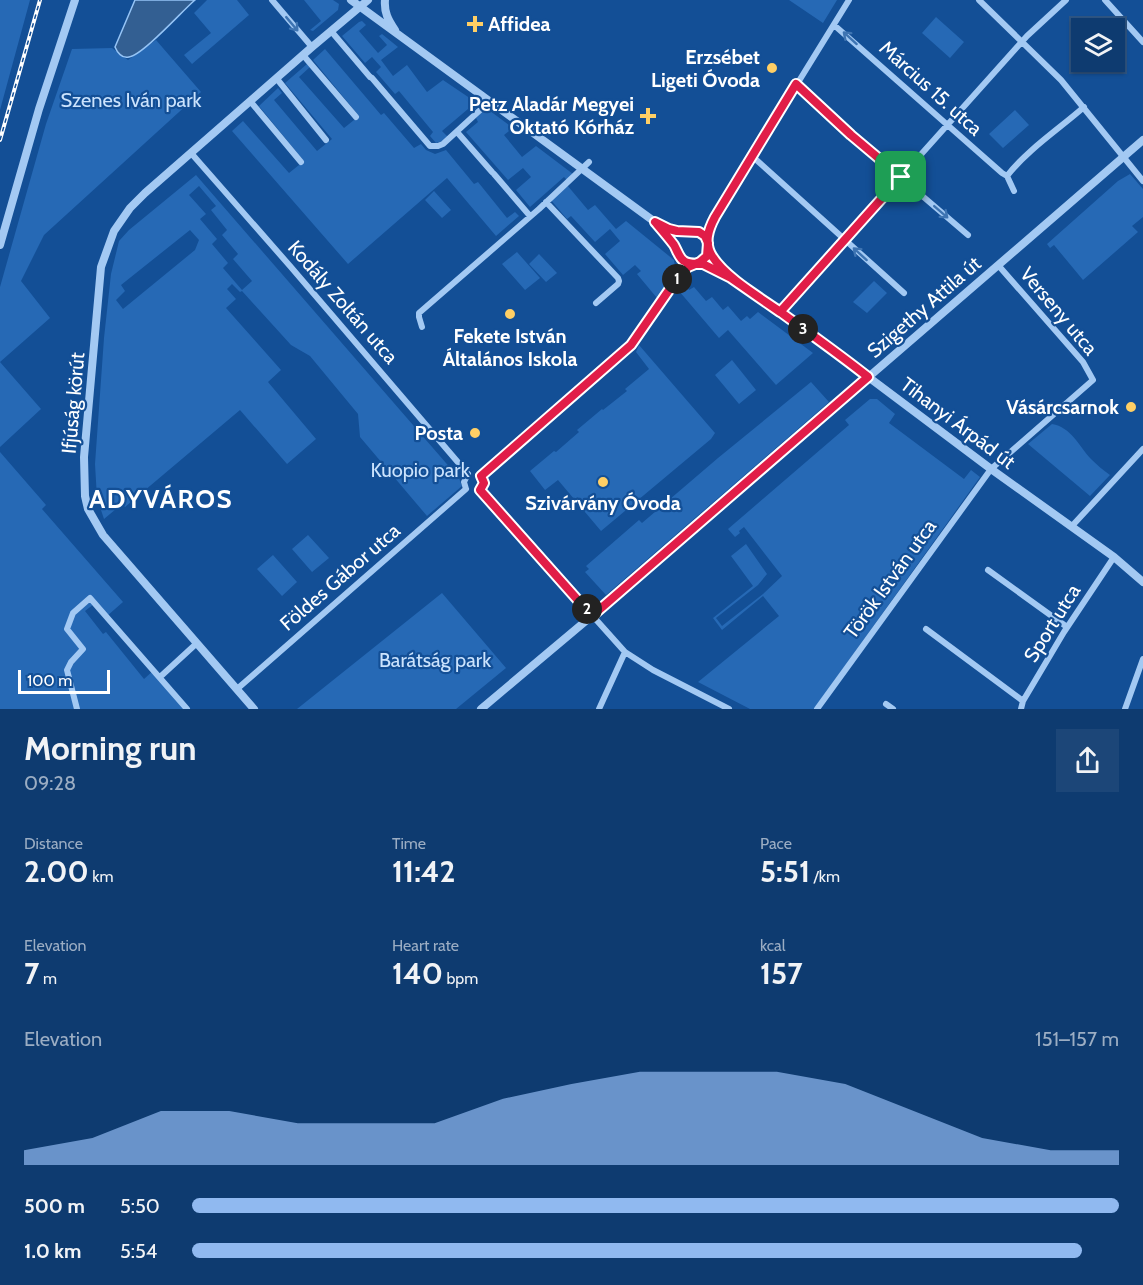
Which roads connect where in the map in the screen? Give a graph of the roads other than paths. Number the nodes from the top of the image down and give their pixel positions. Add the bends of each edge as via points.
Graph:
1 (75, 0) edge
2 (272, 0) edge
3 (351, 0) edge
4 (369, 0) edge
5 (385, 0) edge
6 (849, 0) edge
7 (979, 0) edge
8 (1066, 0) edge
9 (1105, 0) edge
10 (360, 7) junction
11 (834, 25) junction
12 (331, 31) junction
13 (401, 37) junction
14 (1023, 42) junction
15 (1143, 42) edge
16 (312, 47) junction
17 (303, 55) junction
18 (277, 79) junction
19 (796, 84) junction
20 (250, 101) junction
21 (490, 101) junction
22 (1084, 107) junction
23 (356, 117) dead end
24 (947, 125) junction
25 (457, 132) junction
26 (326, 140) dead end
27 (1143, 140) edge
28 (191, 153) junction
29 (752, 156) junction
30 (1124, 157) junction
31 (301, 162) dead end
32 (586, 165) junction
33 (1007, 176) junction
34 (901, 177) junction
35 (1143, 181) edge
36 (1014, 191) dead end
37 (546, 202) junction
38 (718, 213) junction
39 (530, 216) junction
40 (655, 222) junction
41 (689, 232) junction
42 (699, 232) junction
43 (968, 235) dead end
44 (845, 240) junction
45 (708, 241) junction
46 (0, 245) edge
47 (679, 255) junction
48 (694, 264) junction
49 (998, 265) junction
50 (731, 278) junction
51 (676, 280) junction
52 (904, 293) dead end
53 (596, 303) dead end
54 (780, 312) junction
55 (422, 327) dead end
56 (868, 377) junction
57 (1094, 380) joint
58 (1143, 449) edge
59 (991, 469) junction
60 (468, 474) junction
61 (481, 476) junction
62 (473, 491) junction
63 (1072, 526) junction
64 (1114, 557) junction
65 (988, 570) dead end
66 (1140, 578) edge
67 (592, 616) junction
68 (1067, 627) junction
69 (926, 629) dead end
70 (197, 643) junction
71 (625, 652) junction
72 (1143, 659) edge
73 (160, 677) junction
74 (237, 689) junction
75 (1023, 701) junction
76 (886, 704) dead end
77 (77, 709) edge
78 (187, 709) edge
79 (254, 709) edge
80 (481, 709) edge
81 (599, 709) edge
82 (729, 709) edge
83 (817, 709) edge
84 (893, 709) edge
85 (1021, 709) edge
86 (1125, 709) edge

1 - 46 street
2 -> 16 street
3 - 10 street, Tihanyi Árpád út
4 - 10 street, Ifjúság körút
5 - 13 street, Tihanyi Árpád út via 389,22
6 - 11 street
7 - 14 street
8 - 14 street
9 - 15 street
10 - 12 street, Ifjúság körút
10 - 13 street, Tihanyi Árpád út
11 - 19 street
24 -> 11 street, Március 15. utca
12 - 16 street, Ifjúság körút
12 - 25 street via 430,146 443,144
13 - 21 street, Tihanyi Árpád út
14 - 22 street
14 - 24 street
16 - 17 street, Ifjúság körút
17 - 18 street, Ifjúság körút
17 - 23 street
18 - 20 street, Ifjúság körút
18 - 26 street
19 - 29 street
19 - 34 street
20 - 28 street, Ifjúság körút
20 - 31 street
21 - 25 street
21 - 32 street, Tihanyi Árpád út
22 - 30 street
22 - 33 street
24 - 33 street, Március 15. utca
24 - 34 street
25 - 39 street
27 - 30 street, Szigethy Attila út
28 - 60 street, Kodály Zoltán utca
28 - 70 street, Ifjúság körút via 130,208 107,248 97,297 84,486 88,509 103,535
29 - 38 street
29 - 44 street
30 - 35 street
30 - 49 street, Szigethy Attila út
32 - 37 street
32 - 40 street, Tihanyi Árpád út
33 - 36 street, Március 15. utca
34 -> 43 street
34 - 44 street
37 - 39 street
37 - 53 street via 618,278 618,284
38 - 42 street
38 - 45 street
39 - 55 street via 419,313
40 - 41 street, Tihanyi Árpád út
40 - 47 street, Tihanyi Árpád út
41 - 42 street, Tihanyi Árpád út
41 - 47 street via 678,241
42 - 45 street, Tihanyi Árpád út
52 -> 44 street
44 - 54 street
45 - 48 street via 707,256
45 - 50 street, Tihanyi Árpád út via 711,255
47 - 48 street, Tihanyi Árpád út via 686,263
47 - 51 street
48 - 50 street, Tihanyi Árpád út via 703,264
48 - 51 street
49 - 56 street, Szigethy Attila út
49 - 57 street, Verseny utca via 1083,362
50 - 54 street, Tihanyi Árpád út
51 - 61 street via 631,345
54 - 56 street, Tihanyi Árpád út
56 - 59 street, Tihanyi Árpád út
56 - 67 street, Szigethy Attila út
57 - 59 street, Török István utca
58 - 63 street
59 - 63 street, Tihanyi Árpád út
59 - 83 street, Török István utca
60 - 61 street
60 - 62 street via 464,482
61 - 62 street via 484,483
62 - 67 street
62 - 74 street, Földes Gábor utca
63 - 64 street, Tihanyi Árpád út
64 - 66 street, Tihanyi Árpád út
64 - 68 street, Sport utca
65 - 68 street
67 - 71 street
67 - 80 street, Szigethy Attila út
68 - 75 street, Sport utca
69 - 75 street
70 - 73 street
70 - 74 street, Ifjúság körút
71 - 81 street
71 - 82 street
72 - 86 street
73 - 77 street via 90,598 73,613 67,628 83,649 67,670
73 - 78 street
74 - 79 street, Ifjúság körút
75 - 85 street, Sport utca
76 - 84 street

